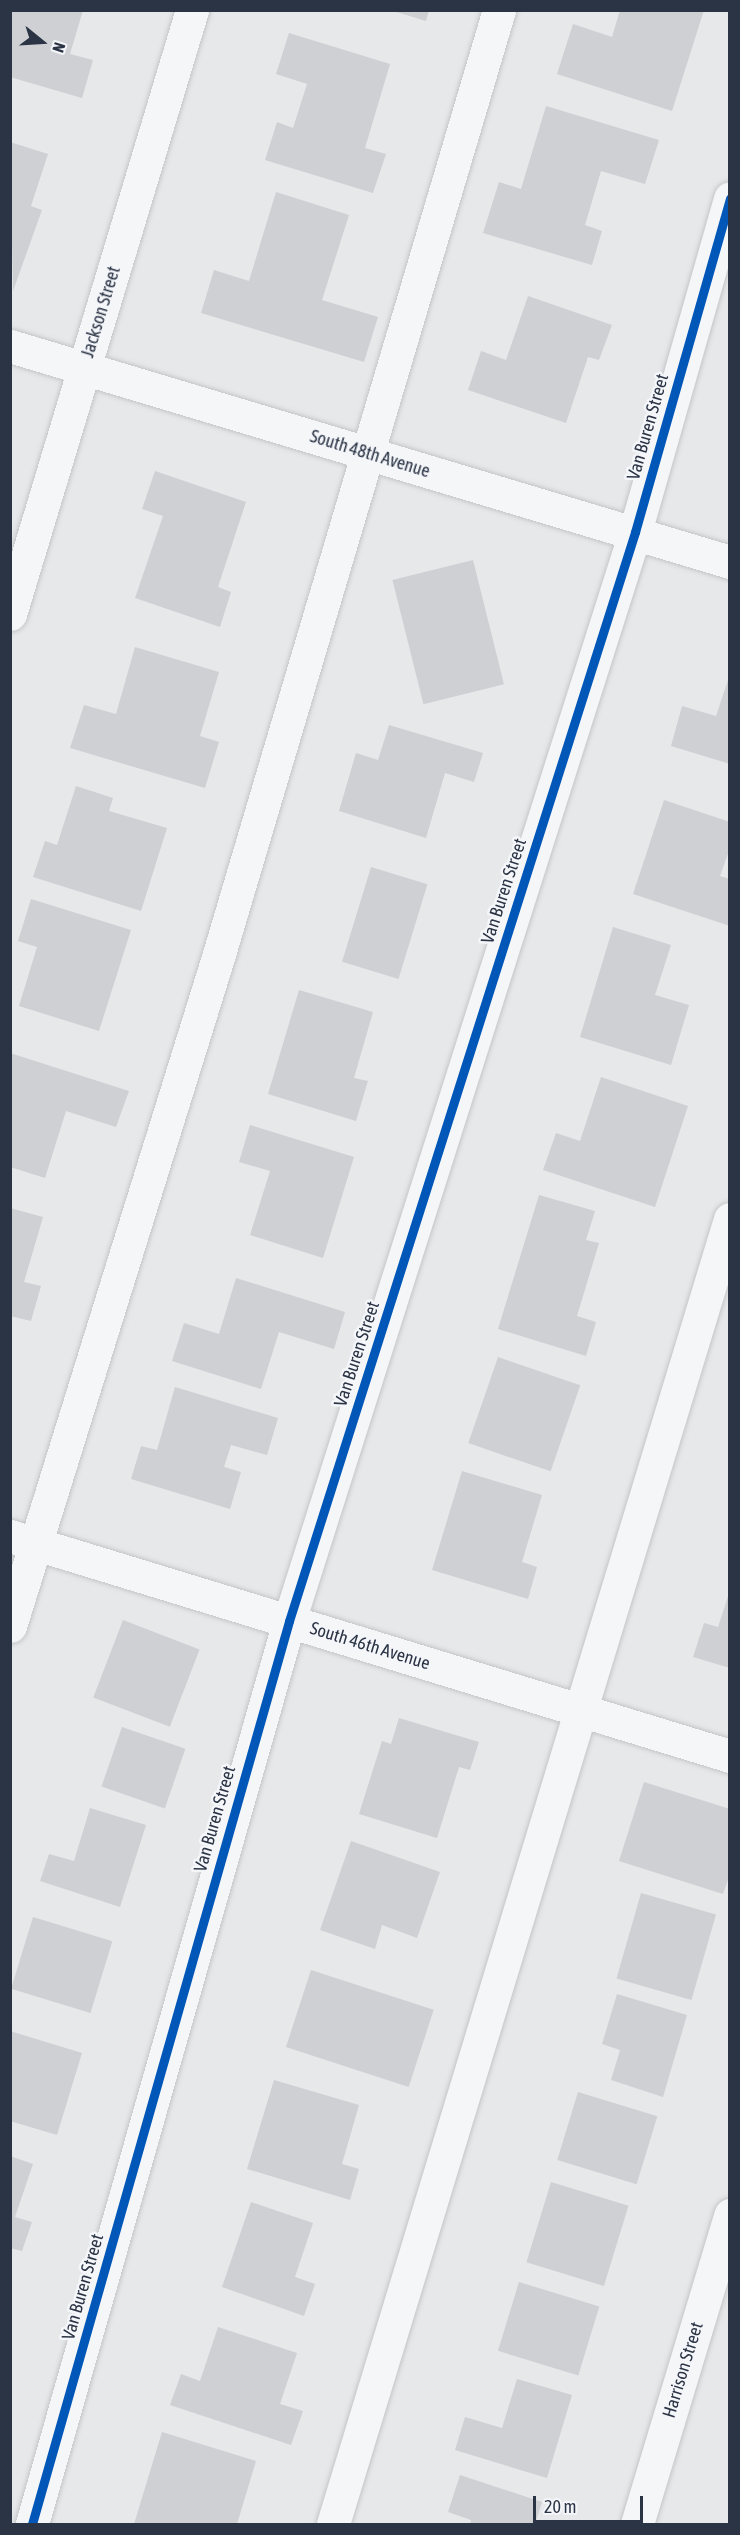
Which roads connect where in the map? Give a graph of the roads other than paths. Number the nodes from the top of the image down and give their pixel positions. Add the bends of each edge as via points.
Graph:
1 (192, 10) edge
2 (499, 10) edge
3 (729, 198) edge
4 (10, 346) edge
5 (84, 369) junction
6 (367, 453) junction
7 (635, 532) junction
8 (729, 562) edge
9 (10, 614) edge
10 (729, 1219) edge
11 (23, 1540) edge
12 (289, 1621) junction
13 (10, 1626) edge
14 (581, 1711) junction
15 (729, 1756) edge
16 (729, 2215) edge
17 (32, 2524) edge
18 (333, 2524) edge
19 (637, 2524) edge

1 - 5 street, Jackson Street
2 - 6 street
3 - 7 street, Van Buren Street
4 - 5 street, South 48th Avenue
5 - 6 street, South 48th Avenue
5 - 9 street, Jackson Street
6 - 7 street, South 48th Avenue
6 - 11 street via 219,954
7 - 8 street, South 48th Avenue
7 - 12 street, Van Buren Street
10 - 14 street
11 - 12 street, South 46th Avenue
11 - 13 street
12 - 14 street, South 46th Avenue
12 - 17 street, Van Buren Street
14 - 15 street, South 46th Avenue
14 - 18 street
16 - 19 street, Harrison Street

